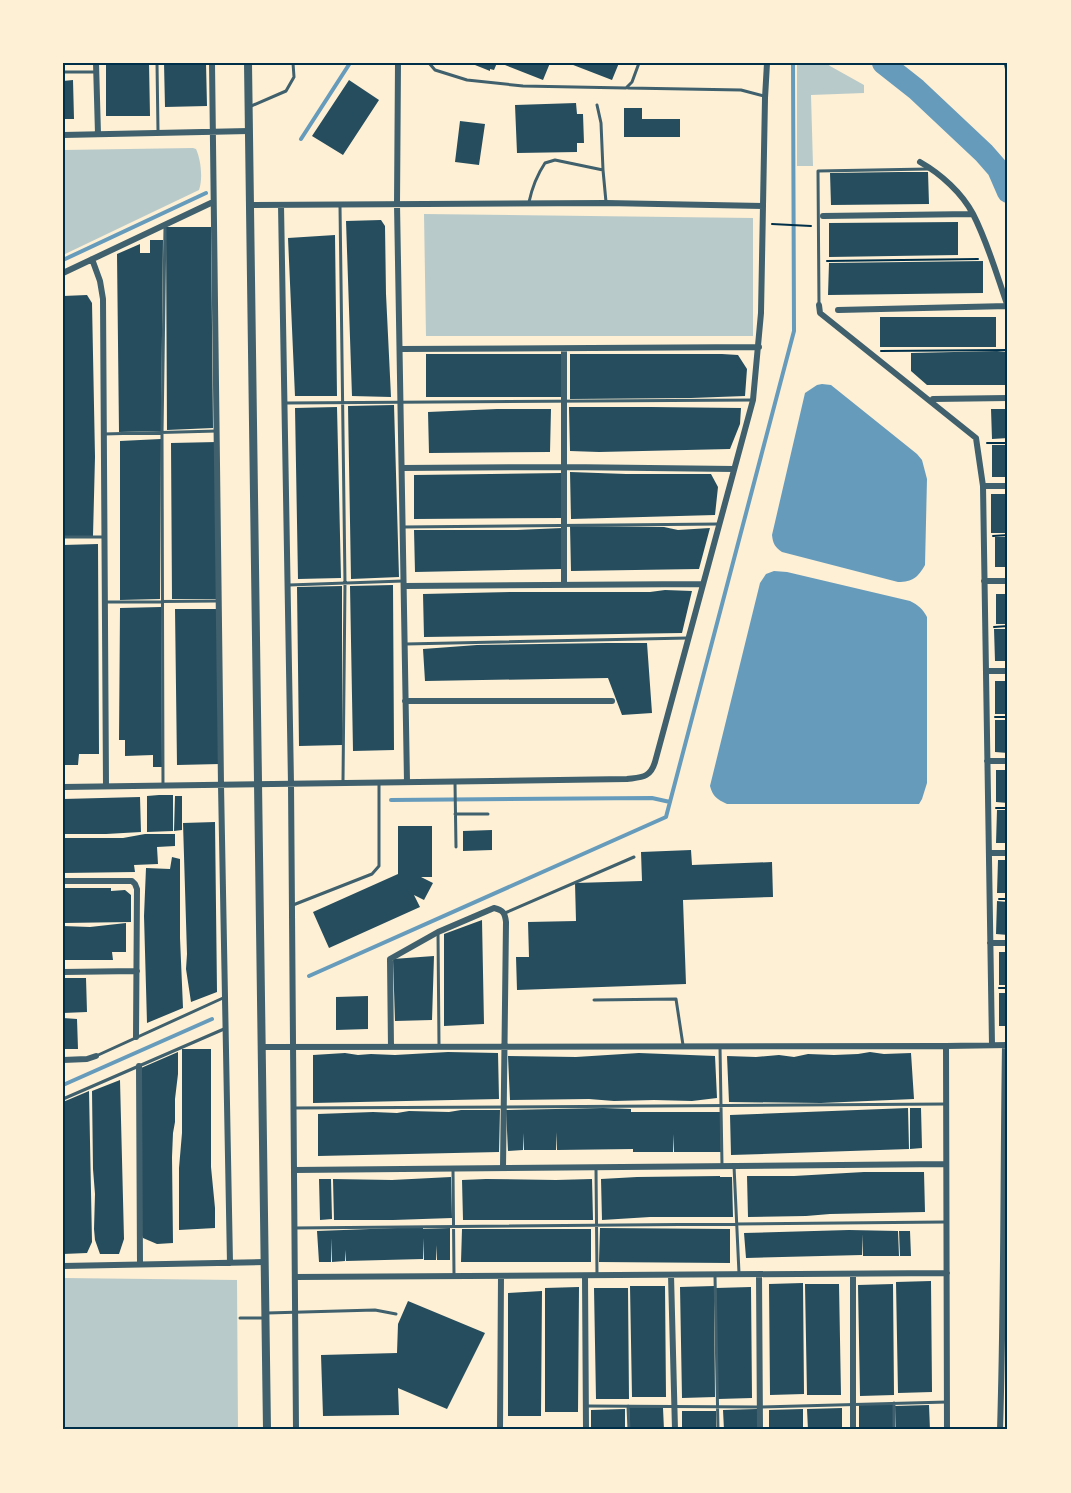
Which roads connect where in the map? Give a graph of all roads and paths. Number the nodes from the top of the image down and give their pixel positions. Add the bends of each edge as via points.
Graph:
1 (96, 63) edge
2 (157, 63) edge
3 (212, 63) edge
4 (248, 63) edge
5 (294, 63) edge
6 (398, 63) edge
7 (429, 63) edge
8 (639, 63) edge
9 (767, 63) edge
10 (1005, 63) edge
11 (97, 71) junction
12 (63, 72) edge
13 (1008, 75) edge
14 (626, 88) junction
15 (765, 96) junction
16 (597, 105) dead end
17 (249, 107) junction
18 (249, 131) junction
19 (212, 132) junction
20 (158, 133) junction
21 (98, 134) junction
22 (63, 135) edge
23 (920, 162) dead end
24 (603, 170) junction
25 (932, 170) junction
26 (213, 202) junction
27 (606, 203) junction
28 (340, 204) junction
29 (397, 204) junction
30 (529, 204) junction
31 (281, 205) junction
32 (250, 206) junction
33 (763, 206) junction
34 (973, 214) junction
35 (823, 216) dead end
36 (763, 224) junction
37 (165, 225) junction
38 (802, 225) dead end
39 (978, 259) dead end
40 (92, 260) junction
41 (819, 261) junction
42 (63, 273) edge
43 (819, 305) joint
44 (1008, 306) edge
45 (837, 310) dead end
46 (759, 347) junction
47 (400, 348) junction
48 (564, 349) junction
49 (1008, 350) edge
50 (867, 351) junction
51 (1008, 398) edge
52 (933, 399) dead end
53 (753, 400) junction
54 (342, 402) junction
55 (400, 402) junction
56 (564, 402) junction
57 (284, 403) junction
58 (217, 430) junction
59 (162, 433) junction
60 (104, 434) junction
61 (976, 443) junction
62 (1008, 443) edge
63 (564, 467) junction
64 (402, 468) junction
65 (734, 469) junction
66 (983, 486) junction
67 (1008, 486) edge
68 (720, 524) junction
69 (564, 525) junction
70 (403, 527) junction
71 (1008, 535) edge
72 (984, 536) junction
73 (63, 537) edge
74 (105, 537) junction
75 (984, 581) junction
76 (1008, 581) edge
77 (345, 583) junction
78 (404, 584) junction
79 (564, 584) junction
80 (703, 584) junction
81 (287, 585) junction
82 (219, 601) junction
83 (105, 602) junction
84 (162, 602) junction
85 (1008, 626) edge
86 (985, 627) junction
87 (689, 638) junction
88 (404, 644) junction
89 (986, 671) junction
90 (1008, 671) edge
91 (405, 701) junction
92 (612, 701) dead end
93 (987, 761) junction
94 (1008, 761) edge
95 (455, 781) junction
96 (407, 782) junction
97 (343, 783) junction
98 (379, 783) junction
99 (258, 784) junction
100 (291, 784) junction
101 (221, 785) junction
102 (106, 786) junction
103 (163, 786) junction
104 (63, 787) edge
105 (455, 814) junction
106 (488, 814) dead end
107 (456, 847) dead end
108 (989, 853) junction
109 (1008, 853) edge
110 (634, 857) dead end
111 (63, 881) edge
112 (292, 905) junction
113 (505, 913) junction
114 (438, 932) junction
115 (990, 943) junction
116 (1008, 943) edge
117 (136, 971) junction
118 (63, 972) edge
119 (225, 997) junction
120 (594, 1000) dead end
121 (225, 1028) junction
122 (136, 1037) junction
123 (992, 1045) junction
124 (1006, 1045) edge
125 (946, 1046) junction
126 (261, 1047) junction
127 (293, 1047) junction
128 (391, 1047) junction
129 (439, 1047) junction
130 (505, 1047) junction
131 (683, 1047) junction
132 (720, 1047) junction
133 (96, 1056) joint
134 (63, 1060) edge
135 (139, 1066) junction
136 (63, 1099) edge
137 (946, 1104) junction
138 (503, 1106) junction
139 (722, 1107) junction
140 (294, 1108) junction
141 (946, 1164) junction
142 (722, 1166) junction
143 (734, 1166) junction
144 (596, 1167) junction
145 (453, 1168) junction
146 (503, 1168) junction
147 (294, 1170) junction
148 (1005, 1212) edge
149 (947, 1222) junction
150 (737, 1224) junction
151 (596, 1225) junction
152 (453, 1227) junction
153 (294, 1228) junction
154 (265, 1262) junction
155 (230, 1263) junction
156 (140, 1264) junction
157 (63, 1266) edge
158 (1006, 1268) edge
159 (947, 1273) junction
160 (739, 1274) junction
161 (759, 1274) junction
162 (854, 1274) junction
163 (597, 1275) junction
164 (671, 1275) junction
165 (715, 1275) junction
166 (454, 1276) junction
167 (501, 1276) junction
168 (585, 1276) junction
169 (295, 1277) junction
170 (295, 1312) junction
171 (396, 1314) dead end
172 (265, 1315) junction
173 (240, 1317) dead end
174 (1005, 1330) edge
175 (1005, 1387) edge
176 (947, 1402) junction
177 (894, 1403) junction
178 (853, 1404) junction
179 (628, 1406) junction
180 (675, 1406) junction
181 (718, 1406) junction
182 (586, 1407) junction
183 (760, 1407) junction
184 (267, 1430) edge
185 (296, 1430) edge
186 (500, 1430) edge
187 (586, 1430) edge
188 (629, 1430) edge
189 (675, 1430) edge
190 (718, 1430) edge
191 (760, 1430) edge
192 (853, 1430) edge
193 (894, 1430) edge
194 (947, 1430) edge
195 (1000, 1430) edge

1 - 11 street
2 - 20 lane
3 - 19 street
4 - 17 street
5 - 17 lane via 294,77 286,92
6 - 29 street
7 - 14 lane via 435,70 467,80 524,86
8 - 14 lane
9 - 15 street
10 - 13 lane
11 - 12 lane
11 - 21 street
14 - 15 lane via 741,90
15 - 33 street
16 - 24 lane
17 - 18 street
18 - 19 street
18 - 32 street
19 - 20 street
19 - 26 street
20 - 21 street
21 - 22 street
23 - 25 street
24 - 27 lane
24 - 30 lane via 555,160 544,163
25 - 34 street
25 - 41 lane via 818,171
26 - 37 street
26 - 58 street
27 - 30 street
27 - 33 street
28 - 29 street
28 - 31 street
28 - 54 lane
29 - 30 street
29 - 47 street
31 - 32 street
31 - 57 street
32 - 99 street
33 - 36 street
34 - 35 street
34 - 44 street
36 - 38 path
36 - 46 street
37 - 40 street
37 - 59 lane
39 - 41 path
40 - 42 street
40 - 60 street via 103,299
41 - 43 lane
43 - 50 street via 819,313
44 - 45 street
46 - 48 street
46 - 53 street
47 - 48 street
47 - 55 street
48 - 56 street
49 - 50 path
50 - 61 street via 976,438
51 - 52 street
53 - 56 lane
53 - 65 street
54 - 55 lane
54 - 57 lane
54 - 77 lane
55 - 56 lane
55 - 64 street
56 - 63 street
57 - 81 street
58 - 59 lane
58 - 82 street
59 - 60 lane
59 - 84 lane
60 - 74 street
61 - 62 path
61 - 66 street
63 - 64 street
63 - 65 street
63 - 69 street
64 - 70 street
65 - 68 street
66 - 67 street
66 - 72 street
68 - 69 lane
68 - 80 street
69 - 70 lane
69 - 79 street
70 - 78 street
71 - 72 path
72 - 75 street
73 - 74 lane
74 - 83 street
75 - 76 street
75 - 86 street
77 - 78 lane
77 - 81 lane
77 - 97 lane
78 - 79 street
78 - 88 street
79 - 80 street
80 - 87 street
81 - 100 street
82 - 84 lane
82 - 101 street
83 - 84 lane
83 - 102 street
84 - 103 lane
85 - 86 path
86 - 89 street
87 - 88 lane
87 - 95 street via 648,775
88 - 91 street
89 - 90 street
89 - 93 street
91 - 92 street
91 - 96 street
93 - 94 street
93 - 108 street
95 - 96 street
95 - 105 lane
96 - 98 street
97 - 98 street
97 - 100 street
98 - 112 lane via 379,866 372,874
99 - 100 street
99 - 101 street
99 - 126 street
100 - 112 street
101 - 103 street
101 - 119 street
102 - 103 street
102 - 104 street
105 - 106 lane
105 - 107 lane
108 - 109 street
108 - 115 street
110 - 113 lane
111 - 117 street via 135,884
112 - 127 street
113 - 114 street via 494,908
113 - 130 street
114 - 128 street via 390,959
114 - 129 lane
115 - 116 street
115 - 123 street
117 - 118 street
117 - 122 street
119 - 121 street
119 - 122 lane
120 - 131 lane via 676,999
121 - 135 lane
121 - 155 street
122 - 133 lane
123 - 124 street
123 - 125 street
124 - 148 street
125 - 132 street
125 - 137 street
126 - 127 street
126 - 154 street
127 - 128 street
127 - 140 street
128 - 129 street
129 - 130 street
130 - 131 street
130 - 138 street
131 - 132 street
132 - 139 lane
133 - 134 street
135 - 136 lane
135 - 156 street
137 - 139 lane
137 - 141 street
138 - 139 lane
138 - 140 lane
138 - 146 street
139 - 142 lane
140 - 147 street
141 - 143 street
141 - 149 street
142 - 143 street
142 - 144 street
143 - 150 lane
144 - 146 street
144 - 151 lane
145 - 146 street
145 - 147 street
145 - 152 lane
147 - 153 street
148 - 158 street
149 - 150 lane
149 - 159 street
150 - 151 lane
150 - 160 lane
151 - 152 lane
151 - 163 lane
152 - 153 lane
152 - 166 lane
153 - 169 street
154 - 155 street
154 - 172 street
155 - 156 street
156 - 157 street
158 - 174 street
159 - 162 street
159 - 176 street
160 - 161 street
160 - 165 street
161 - 162 street
161 - 183 street
162 - 178 street
163 - 164 street
163 - 168 street
164 - 165 street
164 - 180 street
165 - 181 lane
166 - 167 street
166 - 169 street
167 - 168 street
167 - 186 street
168 - 182 street
169 - 170 street
170 - 171 lane via 375,1310
170 - 172 lane
170 - 185 street
172 - 173 lane
172 - 184 street
174 - 175 street
175 - 195 street
176 - 177 lane
176 - 194 street
177 - 178 lane
177 - 193 lane
178 - 183 lane
178 - 192 street
179 - 180 lane
179 - 182 lane
179 - 188 lane
180 - 181 lane
180 - 189 street
181 - 183 lane
181 - 190 lane
182 - 187 street
183 - 191 street

